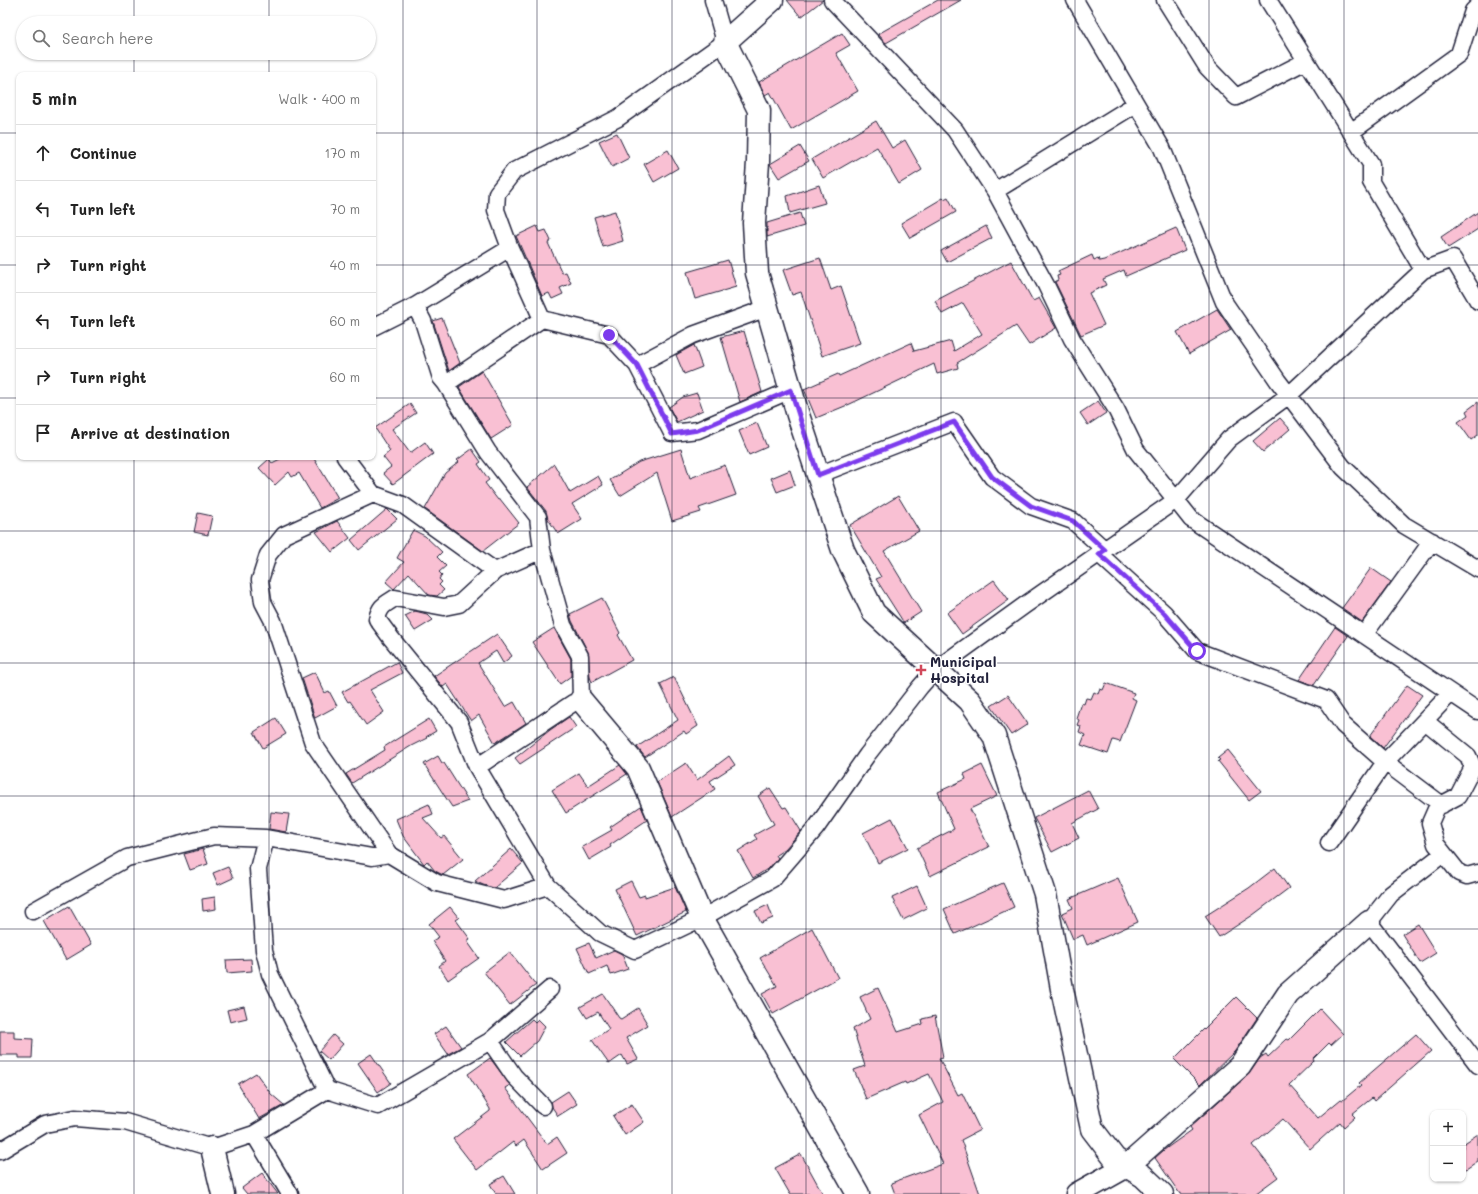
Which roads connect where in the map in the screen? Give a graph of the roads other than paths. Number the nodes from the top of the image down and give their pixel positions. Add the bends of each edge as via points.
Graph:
1 (713, 0) edge
2 (772, 0) edge
3 (832, 0) edge
4 (1075, 0) edge
5 (1165, 0) edge
6 (1268, 0) edge
7 (1478, 6) edge
8 (725, 42) junction
9 (1306, 60) junction
10 (1136, 104) junction
11 (1351, 132) junction
12 (995, 191) junction
13 (510, 248) junction
14 (1423, 270) junction
15 (1478, 301) edge
16 (416, 306) junction
17 (768, 308) junction
18 (542, 319) junction
19 (376, 326) edge
20 (637, 365) junction
21 (446, 384) junction
22 (791, 390) junction
23 (1289, 395) junction
24 (347, 460) edge
25 (818, 475) junction
26 (373, 494) junction
27 (1176, 500) junction
28 (1432, 541) junction
29 (542, 550) junction
30 (1102, 552) junction
31 (1478, 569) edge
32 (495, 571) junction
33 (1364, 635) junction
34 (935, 670) junction
35 (1452, 693) junction
36 (582, 700) junction
37 (1478, 711) edge
38 (1425, 721) junction
39 (1385, 762) junction
40 (477, 767) junction
41 (1442, 805) junction
42 (266, 838) junction
43 (1329, 843) dead end
44 (389, 854) junction
45 (1443, 854) junction
46 (1478, 873) edge
47 (548, 886) junction
48 (33, 911) dead end
49 (702, 918) junction
50 (1369, 922) junction
51 (550, 989) dead end
52 (490, 1040) junction
53 (1478, 1065) edge
54 (327, 1090) junction
55 (543, 1106) dead end
56 (254, 1134) junction
57 (212, 1148) junction
58 (0, 1150) edge
59 (1128, 1166) junction
60 (223, 1194) edge
61 (290, 1194) edge
62 (858, 1194) edge
63 (1077, 1194) edge
64 (1162, 1194) edge

1 - 8 street
2 - 8 street
3 - 12 street via 955,130
4 - 10 street
5 - 9 street via 1206,67 1236,97
6 - 9 street
7 - 11 street via 1473,11 1459,54
8 - 13 street via 618,118 514,171 497,193 496,210
8 - 17 street via 759,110 754,223 758,273
9 - 11 street
10 - 12 street
10 - 23 street via 1162,148 1224,302
11 - 14 street via 1371,164 1371,182
12 - 27 street via 1072,339 1116,409 1136,450
13 - 16 street
13 - 18 street
14 - 15 street via 1453,259
14 - 23 street
16 - 19 street
16 - 21 street via 441,378
17 - 20 street via 693,335
17 - 22 street
18 - 20 street via 609,335
18 - 21 street
20 - 22 street via 672,434 698,430
21 - 29 street via 488,452 538,517
22 - 25 street
23 - 27 street via 1229,439
23 - 28 street via 1343,467 1404,525
24 - 26 street
25 - 30 street via 954,422 992,477 1031,506 1073,521
25 - 34 street via 843,550 874,613
26 - 32 street via 404,505
26 - 44 street via 284,535 268,555 260,580 262,602 273,621 313,743
27 - 30 street
27 - 33 street via 1191,519
28 - 31 street
28 - 33 street
29 - 32 street
29 - 36 street via 563,625 580,656
30 - 34 street
30 - 39 street via 1164,613 1197,651 1326,700 1343,725
32 - 40 street via 459,604 444,607 395,598 381,607 377,619 459,722
33 - 35 street
34 - 49 street via 867,756 816,828 772,879
34 - 59 street via 970,701 994,736 1045,894 1062,989 1092,1128 1114,1159
35 - 37 street
35 - 38 street
36 - 40 street via 573,703
36 - 49 street via 638,768
38 - 39 street
38 - 41 street via 1468,756 1473,767 1458,796
39 - 41 street
39 - 43 street
40 - 47 street
41 - 45 street via 1437,807 1430,823 1436,844
42 - 44 street via 372,857
42 - 48 street via 214,836 127,858
42 - 54 street via 258,869 264,950 270,974
44 - 47 street via 437,883 504,900
45 - 46 street via 1459,873 1467,876
45 - 50 street via 1391,894
47 - 49 street via 600,933 635,950
49 - 62 street
50 - 53 street
50 - 59 street via 1288,994 1240,1066
51 - 52 street
52 - 54 street via 378,1106
52 - 55 street via 514,1076
54 - 56 street
56 - 57 street
56 - 61 street
57 - 58 street via 125,1122 75,1118 45,1124
57 - 60 street
59 - 63 street
59 - 64 street

